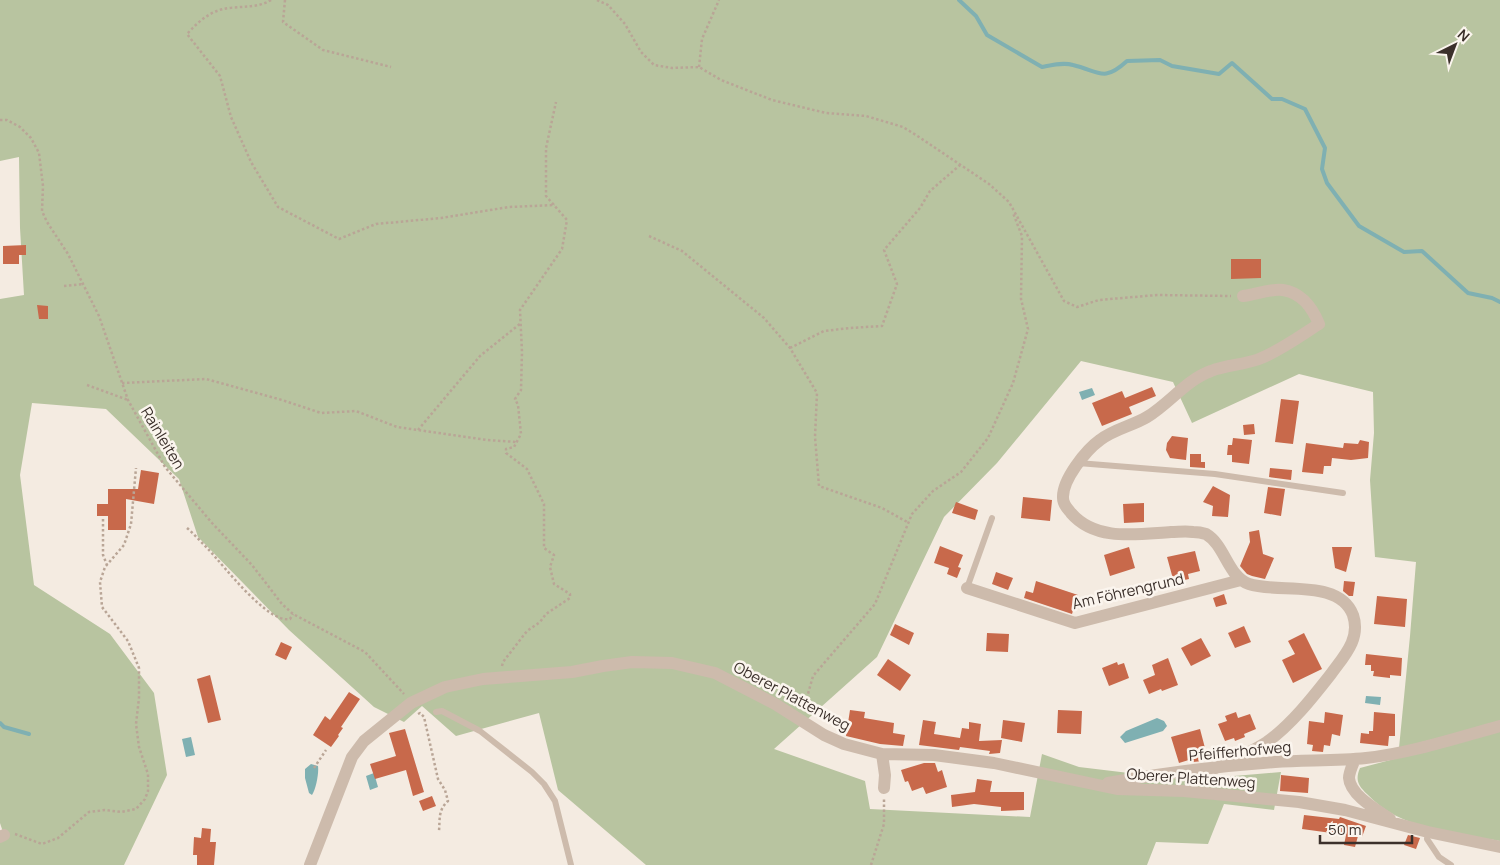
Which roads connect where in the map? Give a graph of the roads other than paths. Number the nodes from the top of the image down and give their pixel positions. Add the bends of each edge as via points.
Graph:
1 (1242, 296) road end
2 (1078, 463) junction
3 (1343, 492) dead end
4 (992, 518) dead end
5 (1241, 580) junction
6 (967, 588) joint
7 (436, 712) dead end
8 (1500, 726) edge
9 (882, 754) junction
10 (1355, 759) junction
11 (1216, 768) junction
12 (1098, 785) junction
13 (884, 788) road end
14 (1396, 824) junction
15 (1428, 832) junction
16 (1500, 847) edge
17 (310, 865) edge
18 (571, 865) edge
19 (1451, 865) edge

1 - 2 street via 1282,289 1304,298 1319,324 1258,360 1212,370 1191,381 1172,400 1146,418 1100,439
2 - 3 lane via 1215,474
2 - 5 street via 1068,478 1063,498 1076,519 1111,534 1190,531 1206,534 1218,545
4 - 6 lane
5 - 6 street, Am Föhrengrund via 1075,623
5 - 11 street, Am Föhrengrund via 1251,584 1316,590 1339,597 1351,610 1355,634 1350,649 1284,728 1268,742
7 - 18 lane via 442,711 480,731 544,784 555,801
8 - 10 street, Pfeifferhofweg via 1421,747
9 - 12 street, Oberer Plattenweg via 934,755 994,763
9 - 13 street via 886,775
9 - 17 street, Oberer Plattenweg via 824,735 775,704 715,673 672,663 632,662 572,672 483,679 445,687 390,719 364,741 352,757
10 - 11 street, Pfeifferhofweg
10 - 14 street via 1349,777 1356,793
11 - 12 street, Pfeifferhofweg
12 - 14 street, Oberer Plattenweg via 1299,802
14 - 15 street, Oberer Plattenweg
15 - 16 street, Oberer Plattenweg
15 - 19 lane via 1427,839 1433,849

